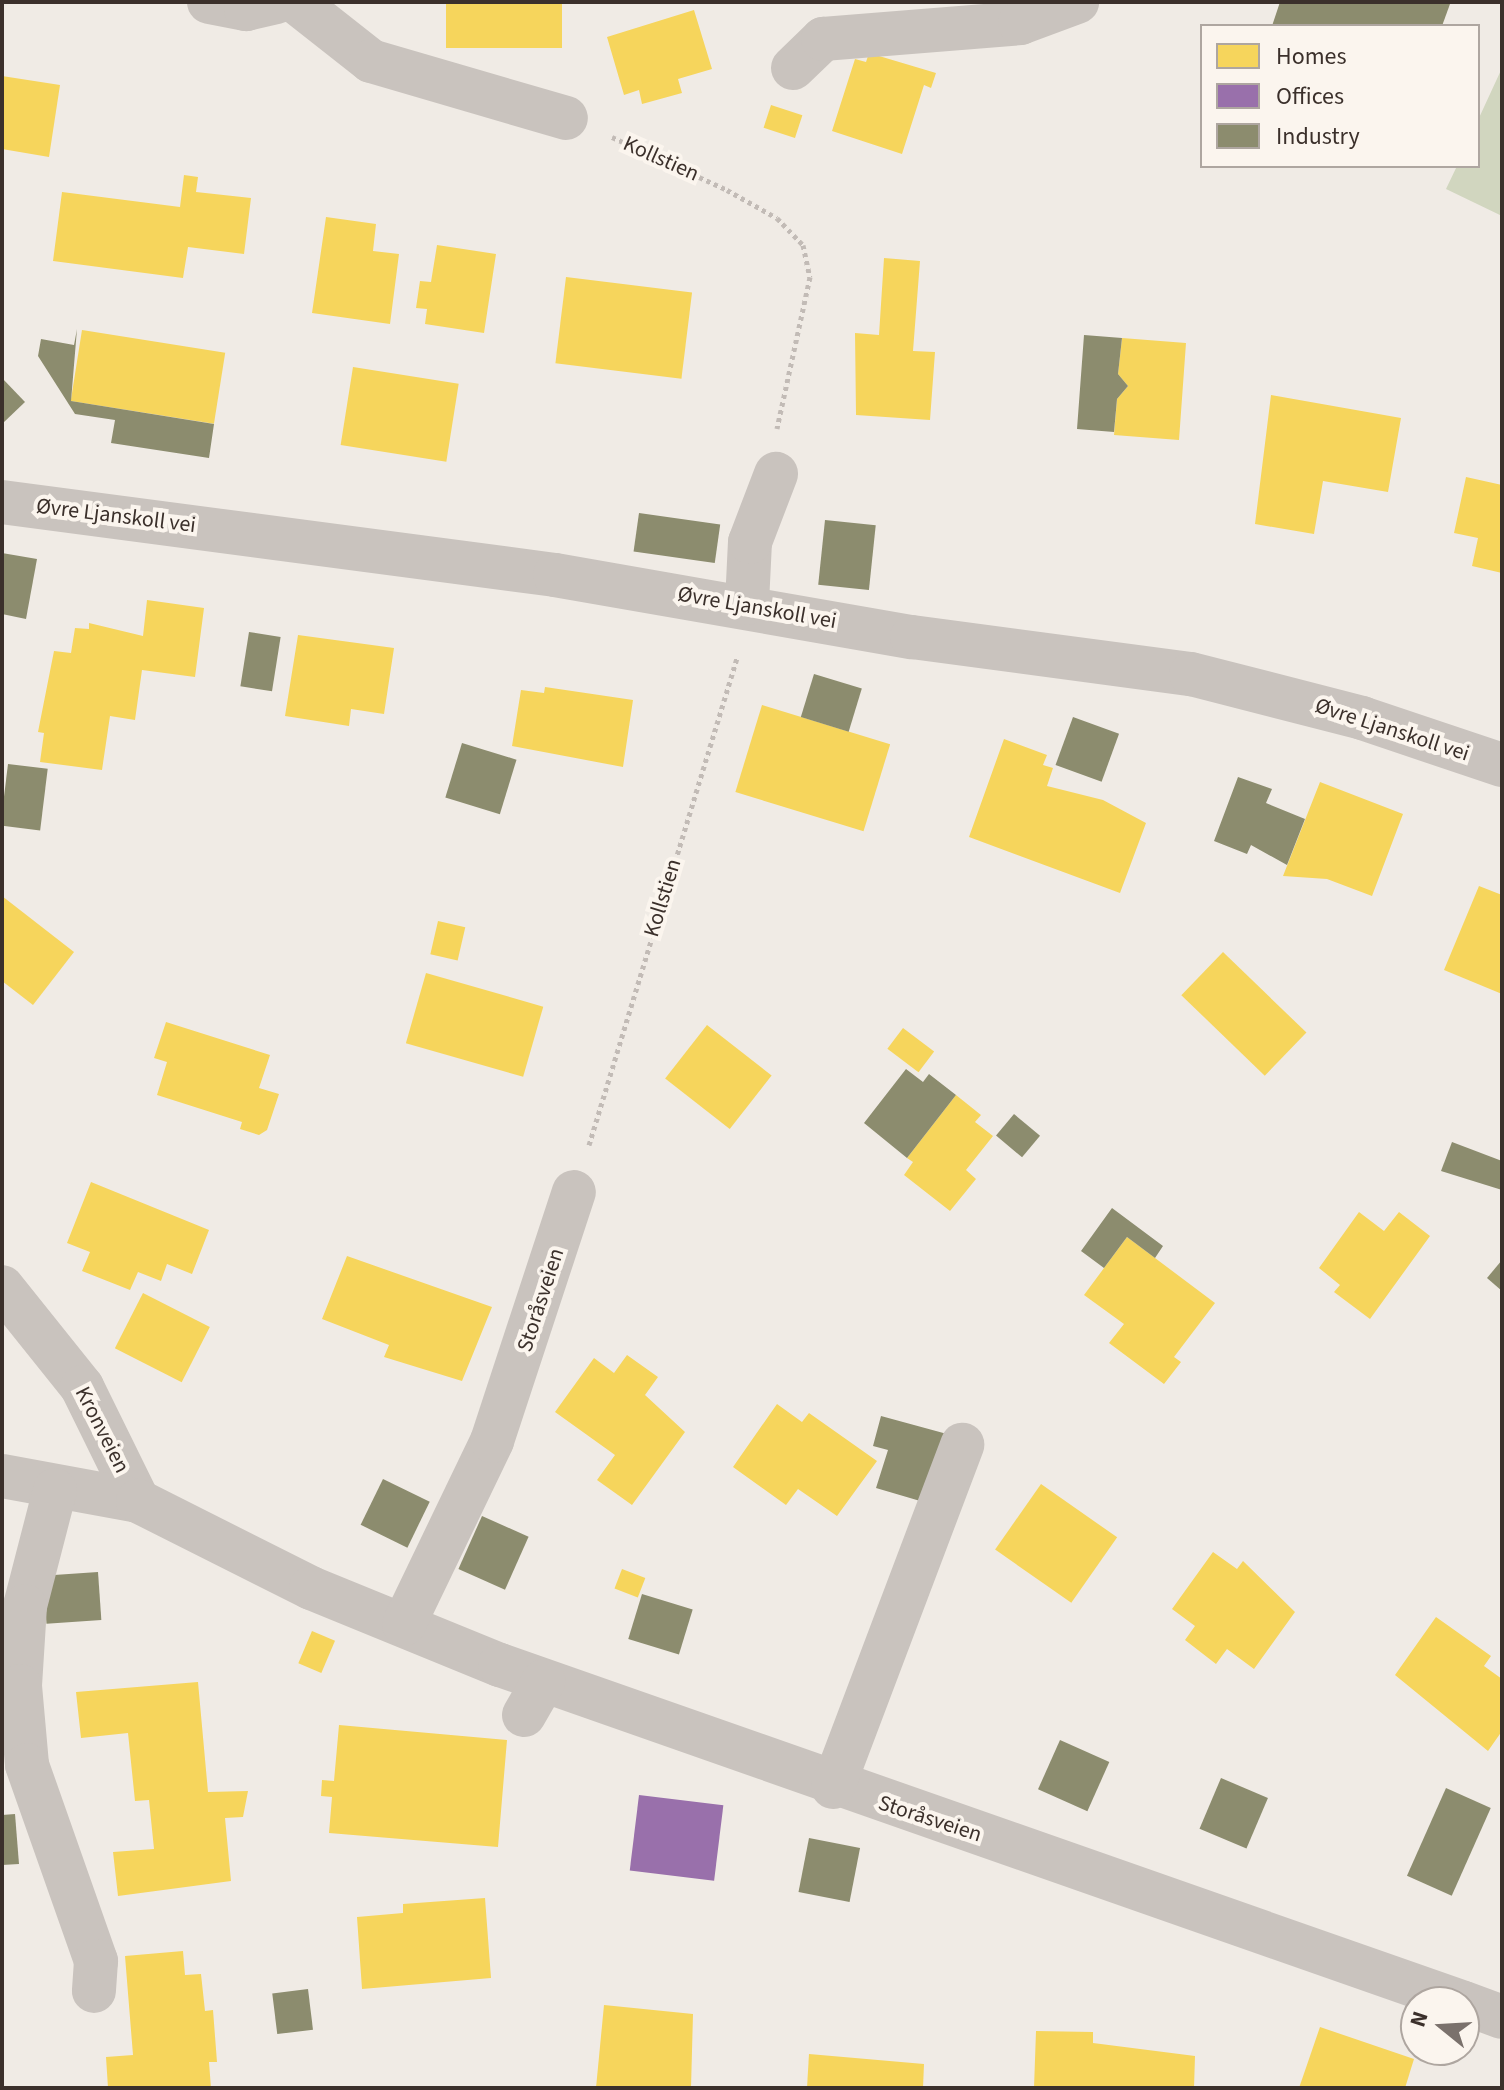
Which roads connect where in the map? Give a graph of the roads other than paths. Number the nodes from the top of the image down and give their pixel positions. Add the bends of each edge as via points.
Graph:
1 (209, 2) edge
2 (276, 2) edge
3 (296, 2) edge
4 (1077, 2) edge
5 (793, 68) dead end
6 (566, 118) road end
7 (776, 474) road end
8 (2, 502) edge
9 (747, 603) junction
10 (1502, 765) edge
11 (574, 1192) road end
12 (2, 1287) edge
13 (962, 1445) dead end
14 (2, 1476) edge
15 (55, 1490) junction
16 (138, 1501) junction
17 (404, 1624) junction
18 (833, 1787) junction
19 (1415, 1986) edge
20 (94, 1991) dead end
21 (1480, 2009) edge
22 (1502, 2017) edge

1 - 2 street via 246,9
3 - 6 street via 371,61
4 - 5 street via 997,26 823,39
7 - 9 street via 750,542
8 - 9 street, Øvre Ljanskoll vei
9 - 10 street, Øvre Ljanskoll vei via 912,637 1217,680
11 - 17 street, Storåsveien via 492,1441
12 - 16 street, Kronveien via 82,1387
13 - 18 street
14 - 15 street
15 - 16 street, Storåsveien
15 - 20 street via 25,1606 20,1686 27,1765 96,1961
16 - 17 street, Storåsveien via 311,1588
17 - 18 street, Storåsveien via 534,1698
18 - 19 street, Storåsveien
21 - 22 street, Storåsveien

